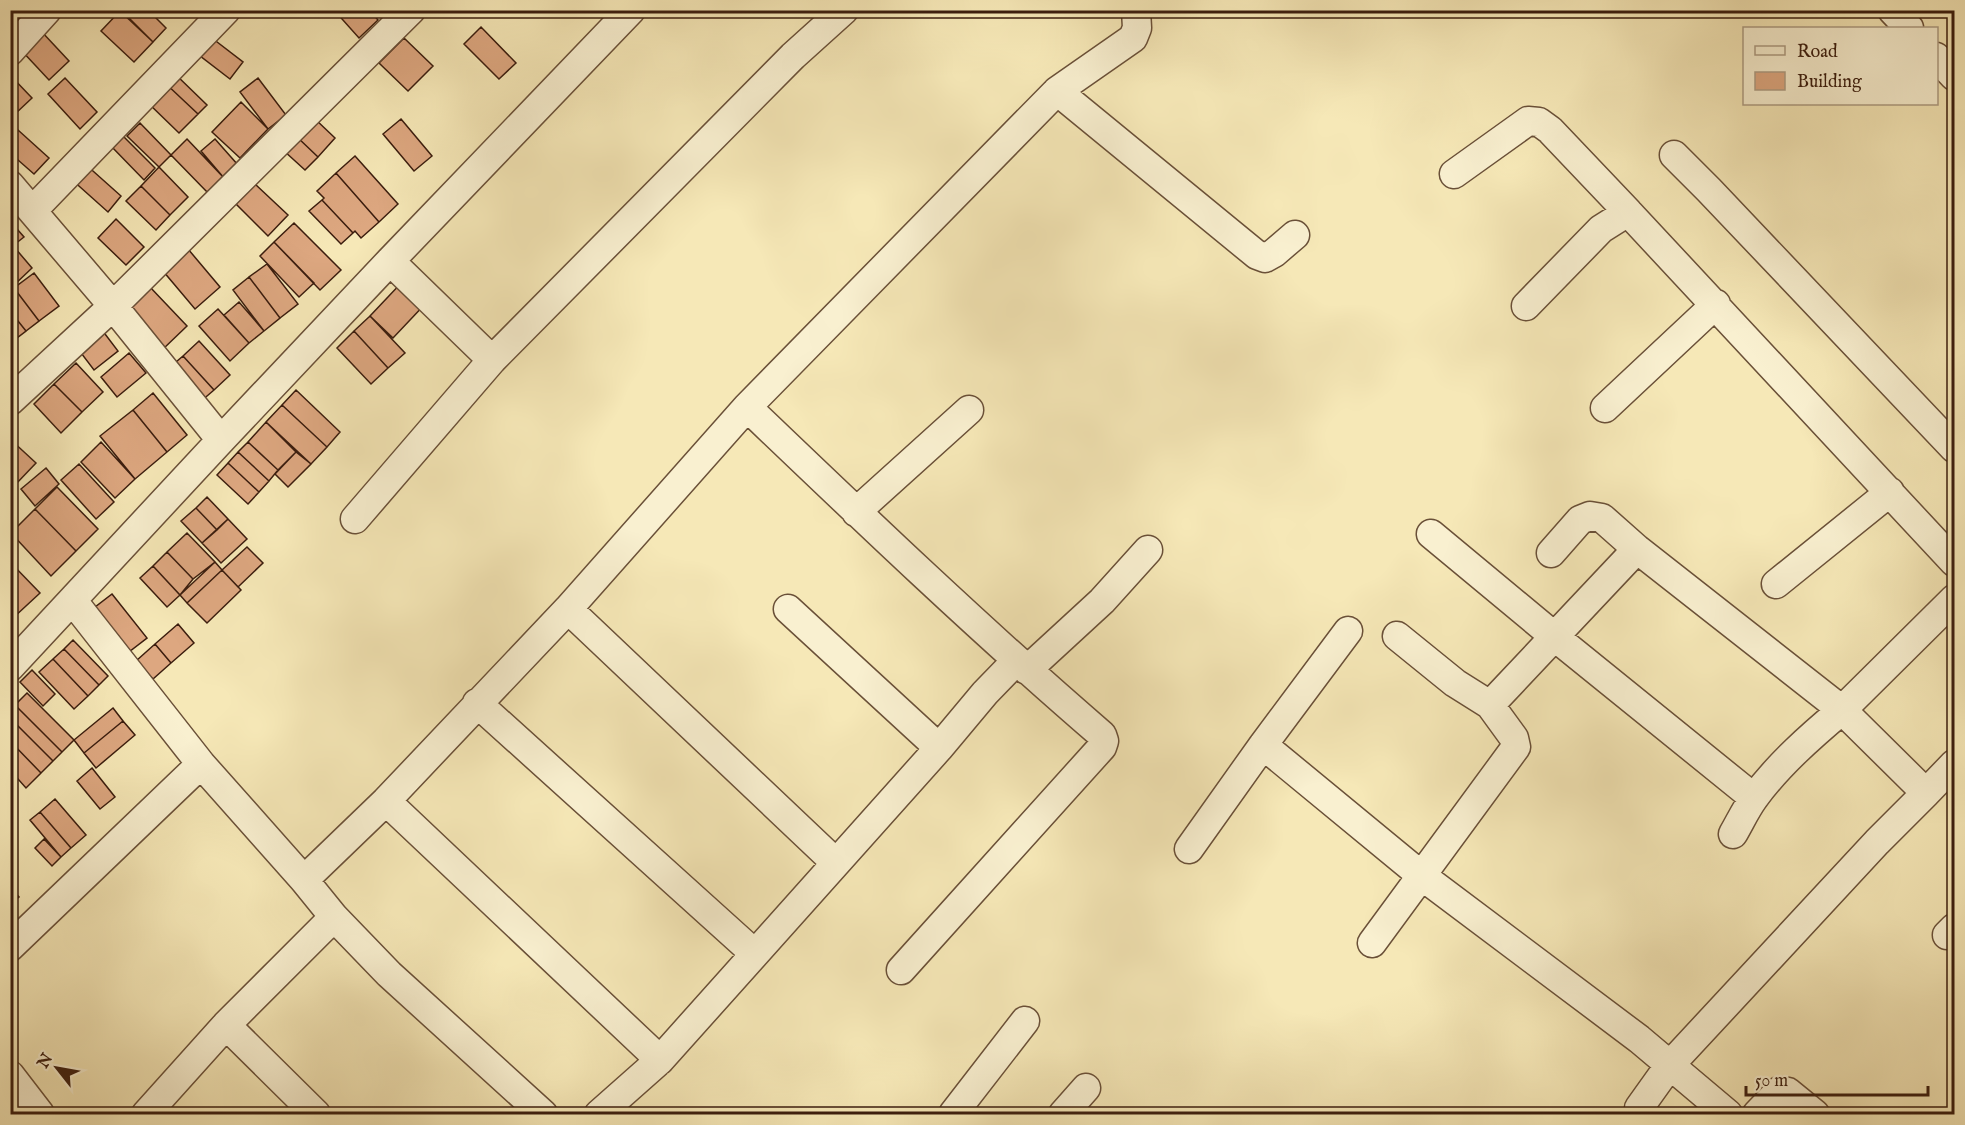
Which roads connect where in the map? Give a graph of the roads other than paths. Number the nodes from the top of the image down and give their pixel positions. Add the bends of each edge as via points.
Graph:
1 (46, 10) edge
2 (226, 10) edge
3 (411, 10) edge
4 (632, 10) edge
5 (844, 10) edge
6 (1136, 10) edge
7 (1892, 10) edge
8 (1908, 27) edge
9 (10, 51) edge
10 (1938, 59) edge
11 (1954, 76) edge
12 (1057, 91) junction
13 (1674, 155) dead end
14 (1454, 174) dead end
15 (10, 185) edge
16 (33, 210) junction
17 (1628, 212) junction
18 (1295, 235) dead end
19 (390, 261) junction
20 (1716, 304) junction
21 (112, 306) junction
22 (1526, 306) dead end
23 (492, 360) junction
24 (10, 401) edge
25 (747, 407) junction
26 (1605, 408) dead end
27 (969, 410) dead end
28 (221, 440) junction
29 (1954, 448) edge
30 (1890, 492) junction
31 (856, 512) junction
32 (355, 519) dead end
33 (1431, 534) dead end
34 (1637, 549) junction
35 (1148, 550) dead end
36 (1551, 553) dead end
37 (1954, 562) edge
38 (1776, 584) dead end
39 (1954, 599) edge
40 (73, 601) junction
41 (568, 609) junction
42 (788, 609) dead end
43 (1348, 631) dead end
44 (1397, 636) dead end
45 (1555, 637) junction
46 (1022, 665) junction
47 (10, 667) edge
48 (477, 703) junction
49 (1490, 705) junction
50 (1842, 710) junction
51 (1263, 745) junction
52 (939, 748) junction
53 (201, 764) junction
54 (1954, 764) edge
55 (1926, 793) junction
56 (1754, 798) junction
57 (386, 801) junction
58 (1733, 834) dead end
59 (1189, 849) dead end
60 (836, 863) junction
61 (1422, 876) junction
62 (304, 880) junction
63 (333, 917) junction
64 (1372, 943) dead end
65 (10, 947) edge
66 (754, 953) junction
67 (901, 970) dead end
68 (1025, 1021) dead end
69 (226, 1025) junction
70 (660, 1060) junction
71 (1669, 1066) junction
72 (10, 1075) edge
73 (1086, 1088) dead end
74 (1639, 1108) dead end
75 (40, 1114) edge
76 (146, 1114) edge
77 (316, 1114) edge
78 (543, 1114) edge
79 (599, 1114) edge
80 (953, 1114) edge
81 (1064, 1114) edge
82 (1728, 1114) edge
83 (1756, 1114) edge
84 (1815, 1114) edge

1 - 9 street
2 - 16 street
3 - 21 street
4 - 19 street
5 - 23 street via 793,56
6 - 12 street via 1133,38
7 - 8 street
10 - 11 street
12 - 18 street via 1257,255 1266,258
12 - 25 street
13 - 29 street
14 - 17 street via 1528,121 1539,122
15 - 16 street
16 - 21 street
17 - 20 street
17 - 22 street via 1601,229
19 - 23 street
19 - 28 street
20 - 26 street
20 - 30 street
21 - 24 street
21 - 28 street
23 - 32 street
25 - 31 street
25 - 41 street
27 - 31 street
28 - 40 street
30 - 37 street
30 - 38 street
31 - 46 street
33 - 45 street
34 - 36 street via 1602,518 1590,516 1580,520
34 - 45 street
34 - 50 street
35 - 46 street via 1102,601
39 - 50 street
40 - 47 street
40 - 53 street
41 - 48 street
41 - 60 street
42 - 52 street
43 - 51 street
44 - 49 street via 1455,683
45 - 49 street
45 - 56 street
46 - 52 street via 985,693
46 - 67 street via 1102,735 1102,747
48 - 57 street
48 - 66 street
49 - 61 street via 1514,738 1516,747
50 - 55 street
50 - 56 street
51 - 59 street
51 - 61 street
52 - 60 street
53 - 62 street
53 - 65 street
54 - 55 street
55 - 71 street
56 - 58 street
57 - 62 street
57 - 70 street
60 - 66 street
61 - 64 street
61 - 71 street via 1639,1039
62 - 63 street
63 - 69 street
63 - 78 street via 389,974
66 - 70 street
68 - 80 street
69 - 76 street
69 - 77 street
70 - 79 street
71 - 74 street
71 - 82 street
72 - 75 street
73 - 81 street
83 - 84 street via 1779,1091 1788,1092

